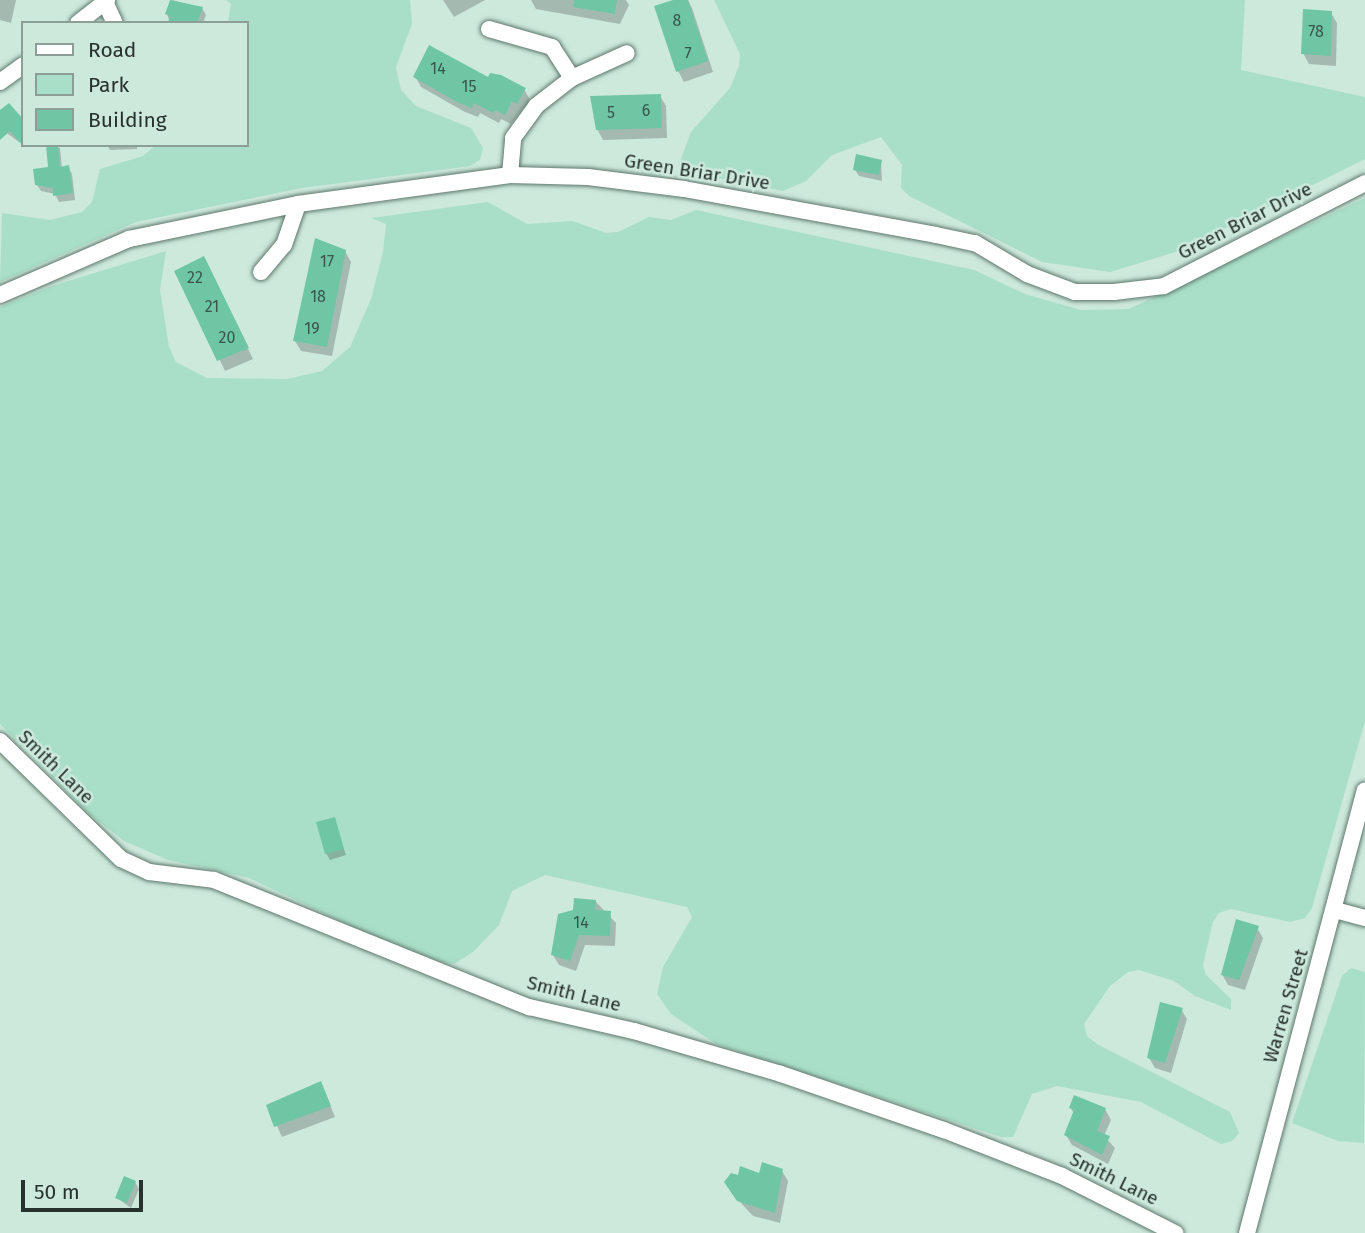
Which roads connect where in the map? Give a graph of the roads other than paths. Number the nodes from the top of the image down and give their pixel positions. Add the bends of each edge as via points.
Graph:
1 (106, 1) edge
2 (81, 21) edge
3 (114, 21) edge
4 (489, 29) dead end
5 (626, 53) dead end
6 (21, 66) edge
7 (572, 78) junction
8 (0, 82) edge
9 (510, 175) junction
10 (1365, 183) edge
11 (298, 204) junction
12 (261, 272) dead end
13 (0, 295) edge
14 (0, 741) edge
15 (1365, 790) edge
16 (1335, 910) junction
17 (1365, 918) edge
18 (1175, 1233) edge
19 (1247, 1233) edge

1 - 2 street
1 - 3 street
4 - 7 street via 552,47
5 - 7 street
6 - 8 street
7 - 9 street via 536,106 513,138
9 - 10 street, Green Briar Drive via 588,177 684,189 975,243 1027,274 1075,292 1164,286
9 - 11 street, Green Briar Drive
11 - 12 street via 284,245
11 - 13 street, Green Briar Drive via 130,239
14 - 18 street, Smith Lane via 121,859 149,872 214,880 530,1007 768,1070 944,1130 1062,1176
15 - 16 street, Warren Street
16 - 17 street
16 - 19 street, Warren Street

